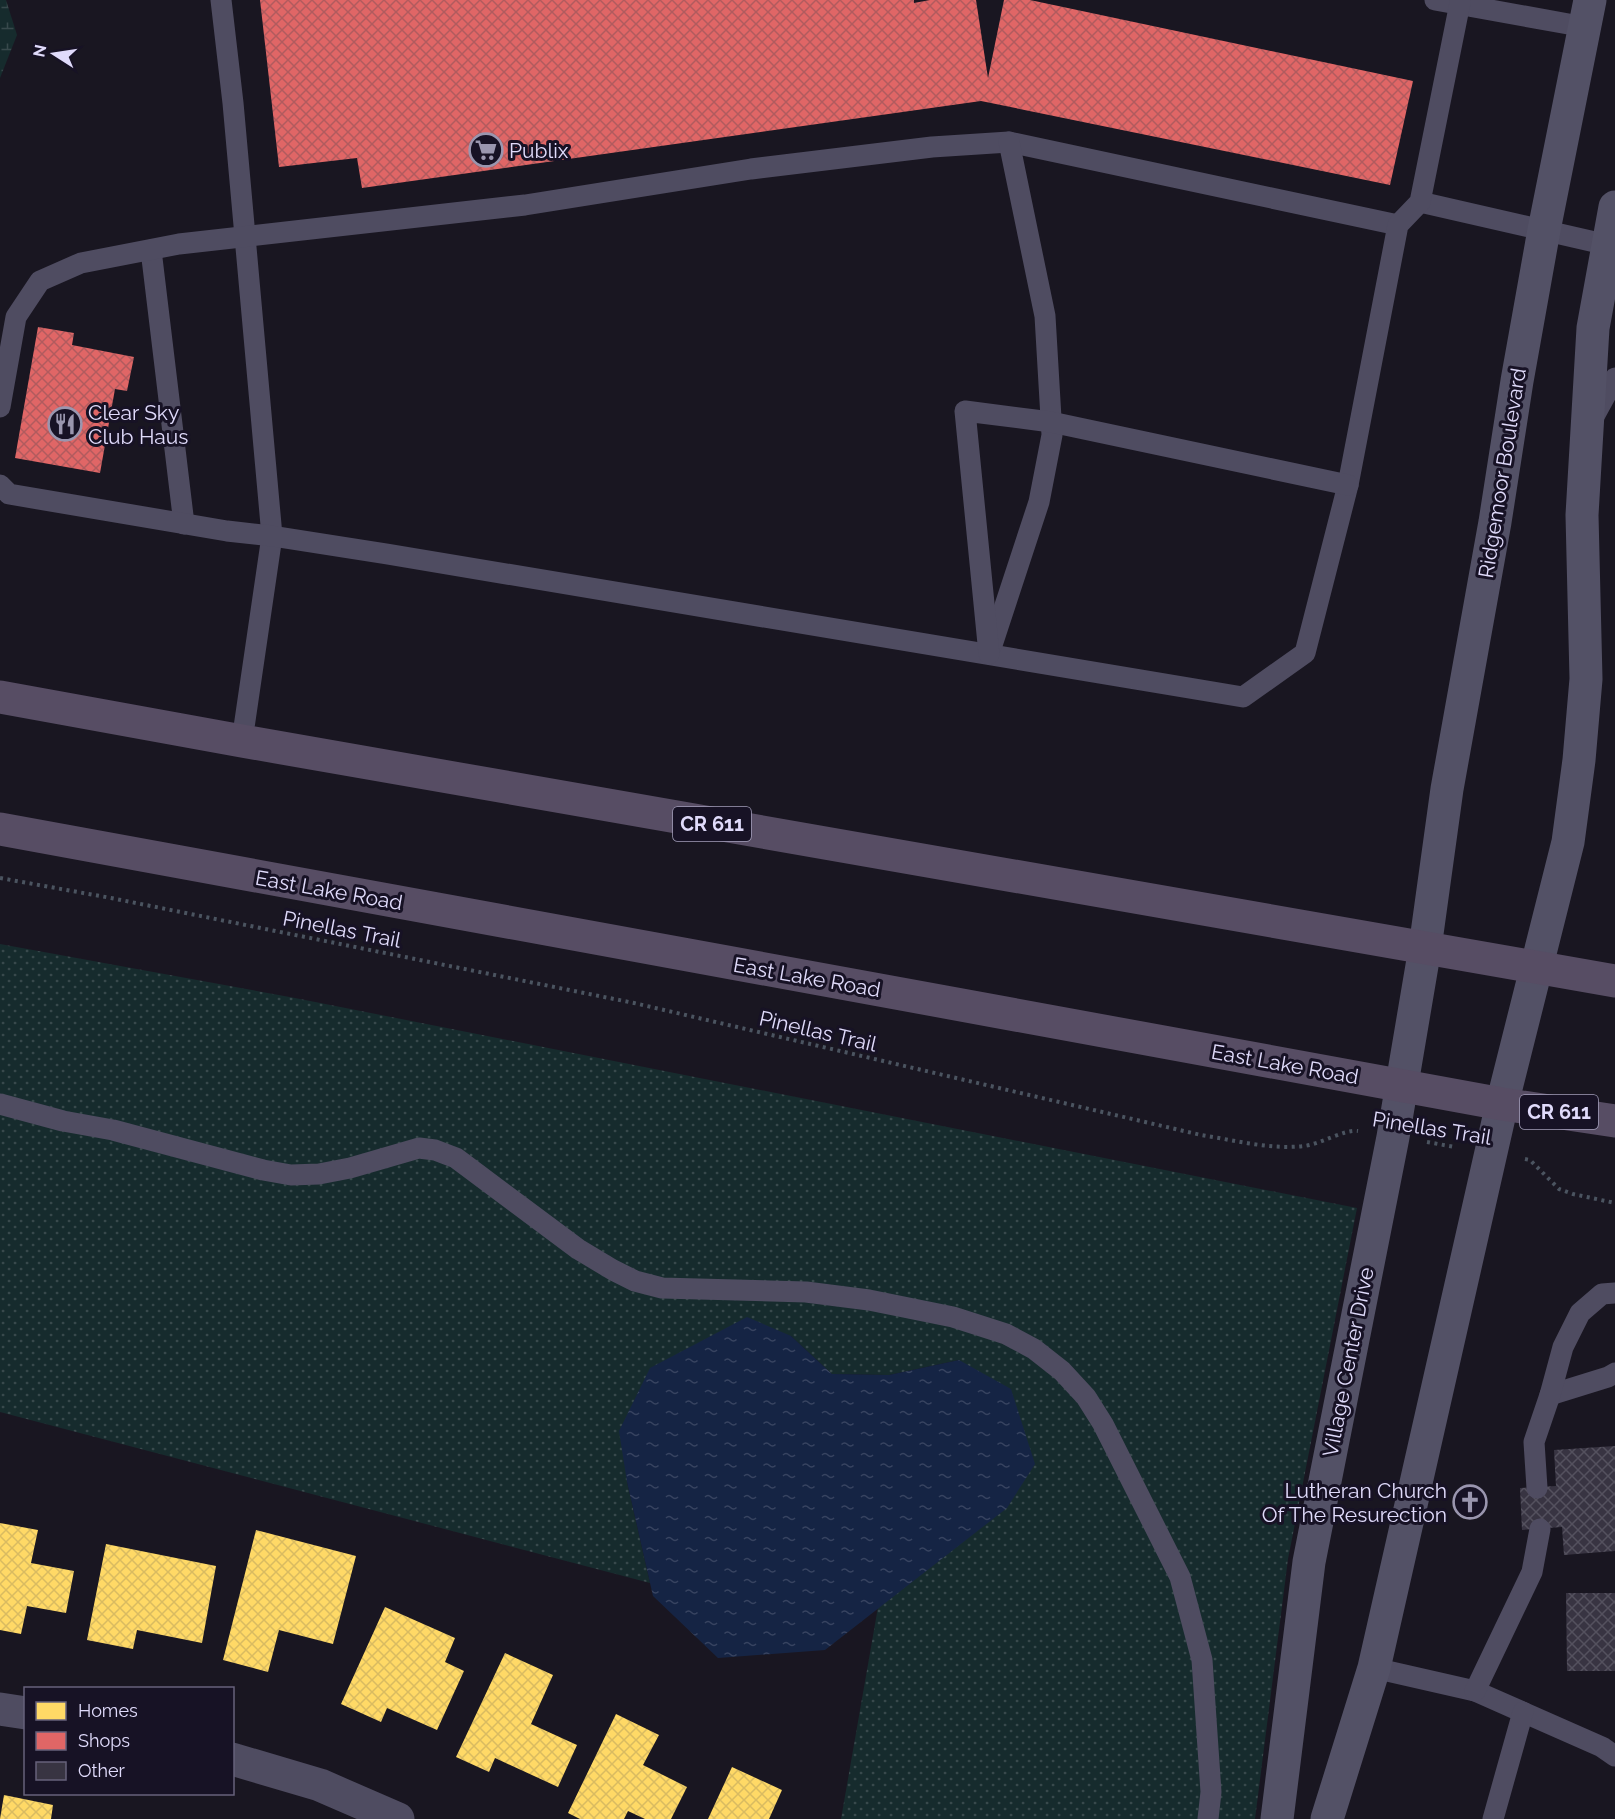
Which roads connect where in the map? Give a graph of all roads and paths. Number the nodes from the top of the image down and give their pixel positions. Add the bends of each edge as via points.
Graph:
1 (221, 0) edge
2 (1435, 0) edge
3 (1461, 3) junction
4 (1588, 14) edge
5 (1009, 142) junction
6 (1420, 202) junction
7 (1615, 207) edge
8 (1398, 225) junction
9 (1544, 230) junction
10 (245, 237) junction
11 (1608, 245) junction
12 (151, 250) junction
13 (1615, 378) edge
14 (0, 407) edge
15 (1051, 422) junction
16 (1585, 434) junction
17 (0, 485) edge
18 (1348, 485) junction
19 (184, 524) junction
20 (272, 536) junction
21 (989, 654) junction
22 (0, 697) edge
23 (242, 741) junction
24 (0, 829) edge
25 (0, 878) edge
26 (1425, 948) junction
27 (1536, 967) junction
28 (1615, 981) edge
29 (1402, 1085) junction
30 (0, 1104) edge
31 (1502, 1104) junction
32 (1615, 1121) edge
33 (1393, 1137) junction
34 (1492, 1152) junction
35 (1615, 1203) edge
36 (1615, 1293) edge
37 (1615, 1373) edge
38 (1550, 1395) junction
39 (1537, 1488) dead end
40 (1540, 1529) dead end
41 (1374, 1668) junction
42 (1474, 1691) junction
43 (0, 1709) edge
44 (1523, 1712) junction
45 (24, 1713) edge
46 (1615, 1756) edge
47 (234, 1760) edge
48 (398, 1819) edge
49 (1208, 1819) edge
50 (1277, 1819) edge
51 (1327, 1819) edge
52 (1493, 1819) edge

1 - 10 lane
2 - 3 lane
3 - 4 lane
3 - 6 lane
4 - 9 street, Ridgemoor Boulevard
5 - 8 lane
5 - 10 lane via 751,168 525,205
5 - 15 lane via 1045,316
6 - 8 lane
6 - 9 lane
7 - 11 street
8 - 18 lane
9 - 11 lane
9 - 26 street, Ridgemoor Boulevard via 1447,789
10 - 12 lane
10 - 20 lane
11 - 16 street via 1593,328
12 - 14 lane via 81,263 40,281 16,318
12 - 19 lane
13 - 16 lane
15 - 18 lane
15 - 21 lane via 1039,502
15 - 21 lane via 965,411
16 - 27 street via 1582,515 1586,679 1579,760 1568,842
17 - 19 lane via 9,494
18 - 21 lane via 1305,653 1243,696
19 - 20 lane
20 - 21 lane
20 - 23 lane
22 - 23 main road, CR 611
23 - 26 main road, CR 611
24 - 29 main road, East Lake Road / CR 611
25 - 33 path, Pinellas Trail via 633,1003 1201,1135 1275,1146 1305,1146 1350,1130
26 - 27 main road, CR 611
26 - 29 street, Ridgemoor Boulevard
27 - 28 main road, CR 611
27 - 31 street
29 - 31 main road, East Lake Road / CR 611
29 - 33 street, Village Center Drive
30 - 49 lane via 291,1175 350,1168 419,1148 435,1150 456,1158 578,1249 635,1281 662,1288 806,1292 869,1300 953,1317 1006,1334 1034,1349 1062,1371 1092,1406 1180,1577 1202,1660 1211,1792
31 - 32 main road, East Lake Road / CR 611
31 - 34 street
33 - 34 path, Pinellas Trail
33 - 50 street, Village Center Drive via 1309,1562
34 - 35 path, Pinellas Trail via 1530,1160 1559,1189
34 - 41 street
36 - 38 lane via 1602,1294 1580,1313 1563,1347
37 - 38 lane
38 - 39 lane via 1534,1442
40 - 42 lane via 1532,1572
41 - 42 lane
41 - 51 street
42 - 44 lane
43 - 45 street
44 - 46 lane
44 - 52 lane
47 - 48 street via 320,1785

